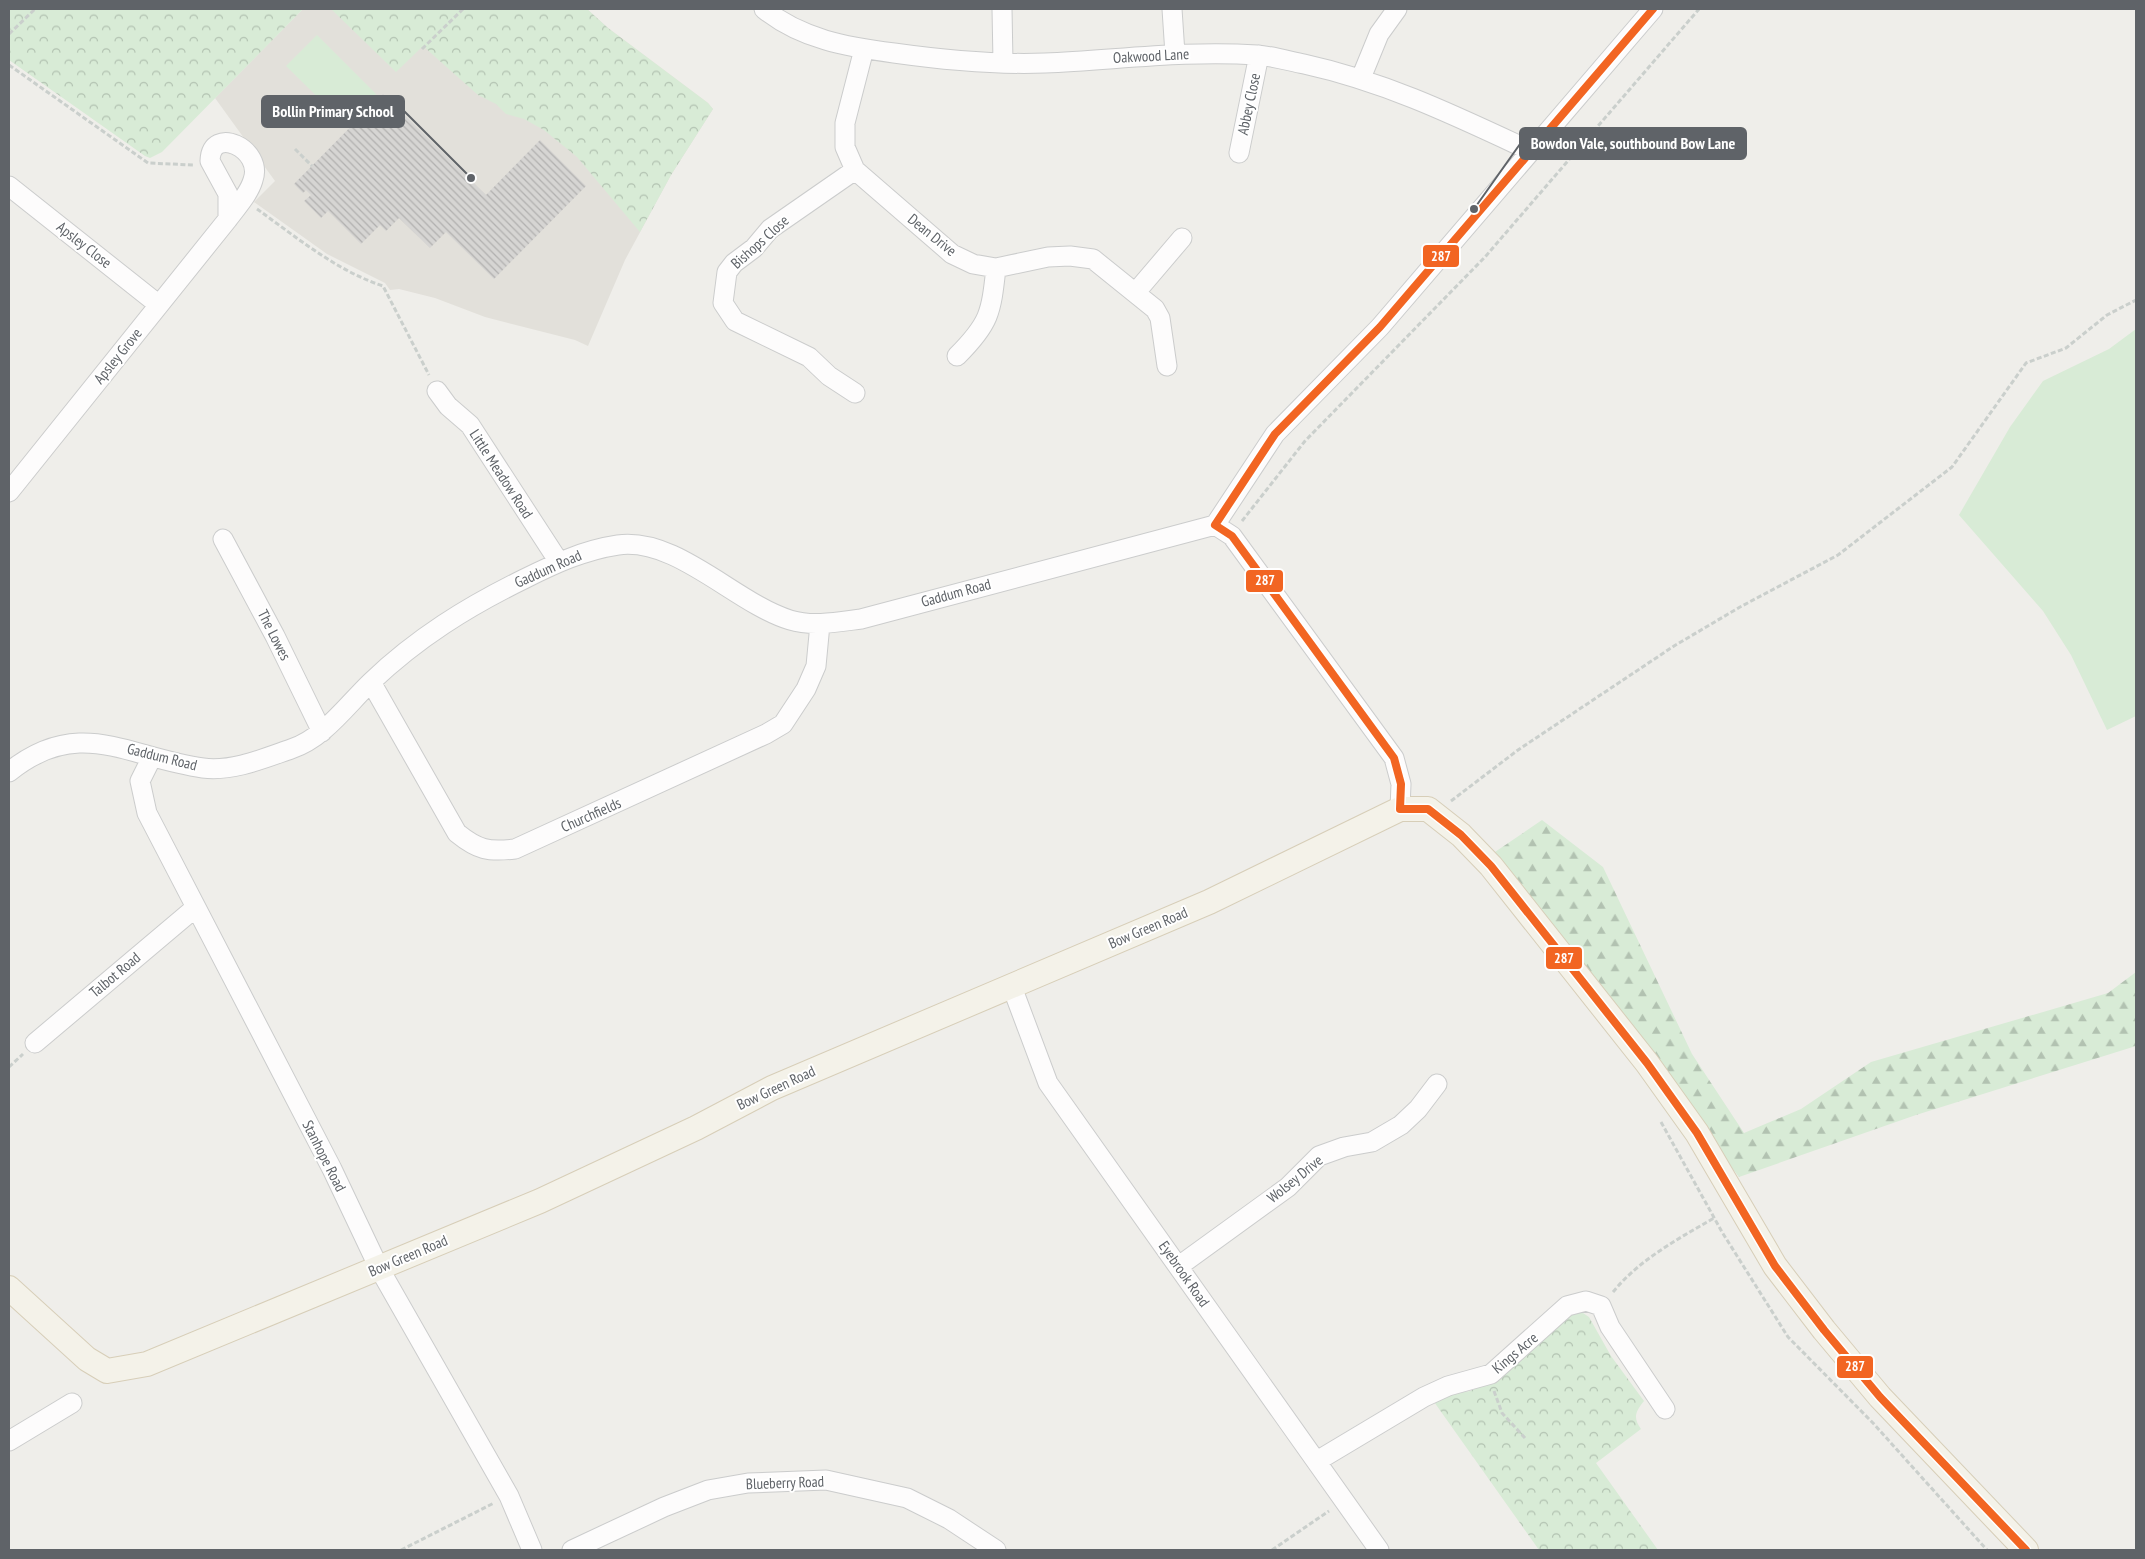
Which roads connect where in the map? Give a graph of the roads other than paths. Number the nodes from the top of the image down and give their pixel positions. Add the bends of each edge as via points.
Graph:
1 (764, 9) edge
2 (1002, 9) edge
3 (1172, 9) edge
4 (1397, 9) edge
5 (1653, 9) edge
6 (864, 49) junction
7 (1175, 54) junction
8 (1259, 55) junction
9 (1003, 62) junction
10 (1361, 78) junction
11 (1531, 152) junction
12 (1239, 153) dead end
13 (855, 170) junction
14 (9, 186) edge
15 (228, 219) junction
16 (1182, 238) dead end
17 (996, 268) junction
18 (1136, 292) junction
19 (159, 305) junction
20 (957, 356) dead end
21 (1167, 366) dead end
22 (437, 392) road end
23 (855, 393) dead end
24 (9, 492) edge
25 (1215, 525) junction
26 (223, 539) dead end
27 (559, 562) junction
28 (820, 624) junction
29 (371, 682) junction
30 (322, 732) junction
31 (152, 757) junction
32 (9, 772) edge
33 (1400, 809) junction
34 (195, 908) junction
35 (1012, 987) junction
36 (35, 1043) dead end
37 (1438, 1084) dead end
38 (1179, 1266) junction
39 (379, 1268) junction
40 (9, 1288) edge
41 (72, 1403) dead end
42 (1665, 1409) dead end
43 (9, 1441) edge
44 (1317, 1461) junction
45 (532, 1550) edge
46 (572, 1550) edge
47 (996, 1550) edge
48 (1379, 1550) edge
49 (2026, 1550) edge

1 - 6 street, Oakwood Lane via 782,23 808,35
2 - 9 street
3 - 7 street
4 - 10 street via 1379,34
5 - 11 street
6 - 9 street, Oakwood Lane via 932,59
6 - 13 street, Dean Drive via 845,123 845,147
7 - 8 street, Oakwood Lane
7 - 9 street, Oakwood Lane via 1045,63
8 - 10 street, Oakwood Lane
8 - 12 street, Abbey Close
10 - 11 street, Oakwood Lane via 1420,100
11 - 25 street via 1380,327 1275,434
13 - 17 street, Dean Drive via 952,254 973,264
13 - 23 street, Bishops Close via 770,229 754,248 734,263 727,272 723,303 735,321 809,357 829,376
14 - 19 street, Apsley Close
15 - 15 street, Apsley Grove via 228,194 211,166 210,155 220,143 232,143 246,152 255,170 253,181
15 - 19 street, Apsley Grove
16 - 18 street
17 - 18 street, Dean Drive via 1048,256 1093,259
17 - 20 street via 991,310 976,337
18 - 21 street, Dean Drive via 1160,318
19 - 24 street, Apsley Grove
22 - 27 street, Little Meadow Road via 470,425
25 - 28 street, Gaddum Road via 861,619
25 - 33 street via 1232,536 1394,758 1401,784
26 - 30 street, The Lowes
27 - 28 street, Gaddum Road via 620,545 659,550 766,611 792,621
27 - 29 street, Gaddum Road via 474,603 420,640
28 - 29 street, Churchfields via 816,666 798,702 782,724 515,849 494,851 473,846 457,833
29 - 30 street, Gaddum Road
30 - 31 street, Gaddum Road via 295,748 232,766 205,768
31 - 32 street, Gaddum Road via 88,741 63,744 41,752
31 - 34 street, Stanhope Road via 140,781 146,813
33 - 35 main road, Bow Green Road via 1208,902
33 - 49 main road, Bow Green Road via 1428,809 1461,835 1490,866 1647,1063 1697,1134 1775,1266 1824,1330 1880,1397
34 - 36 street, Talbot Road
34 - 39 street, Stanhope Road via 332,1169
35 - 38 street, Eyebrook Road via 1048,1083
35 - 39 main road, Bow Green Road via 772,1088 696,1128 540,1201
37 - 38 street, Wolsey Drive via 1401,1125 1372,1142 1319,1156 1288,1187
38 - 44 street, Eyebrook Road
39 - 40 main road, Bow Green Road via 147,1364 107,1371 87,1359
39 - 45 street, Stanhope Road via 509,1496
41 - 43 street
42 - 44 street, Kings Acre via 1610,1327 1601,1306 1586,1301 1567,1306 1485,1377 1448,1386 1424,1397
44 - 48 street, Eyebrook Road
46 - 47 street, Blueberry Road via 708,1490 748,1483 826,1480 907,1498 949,1519

